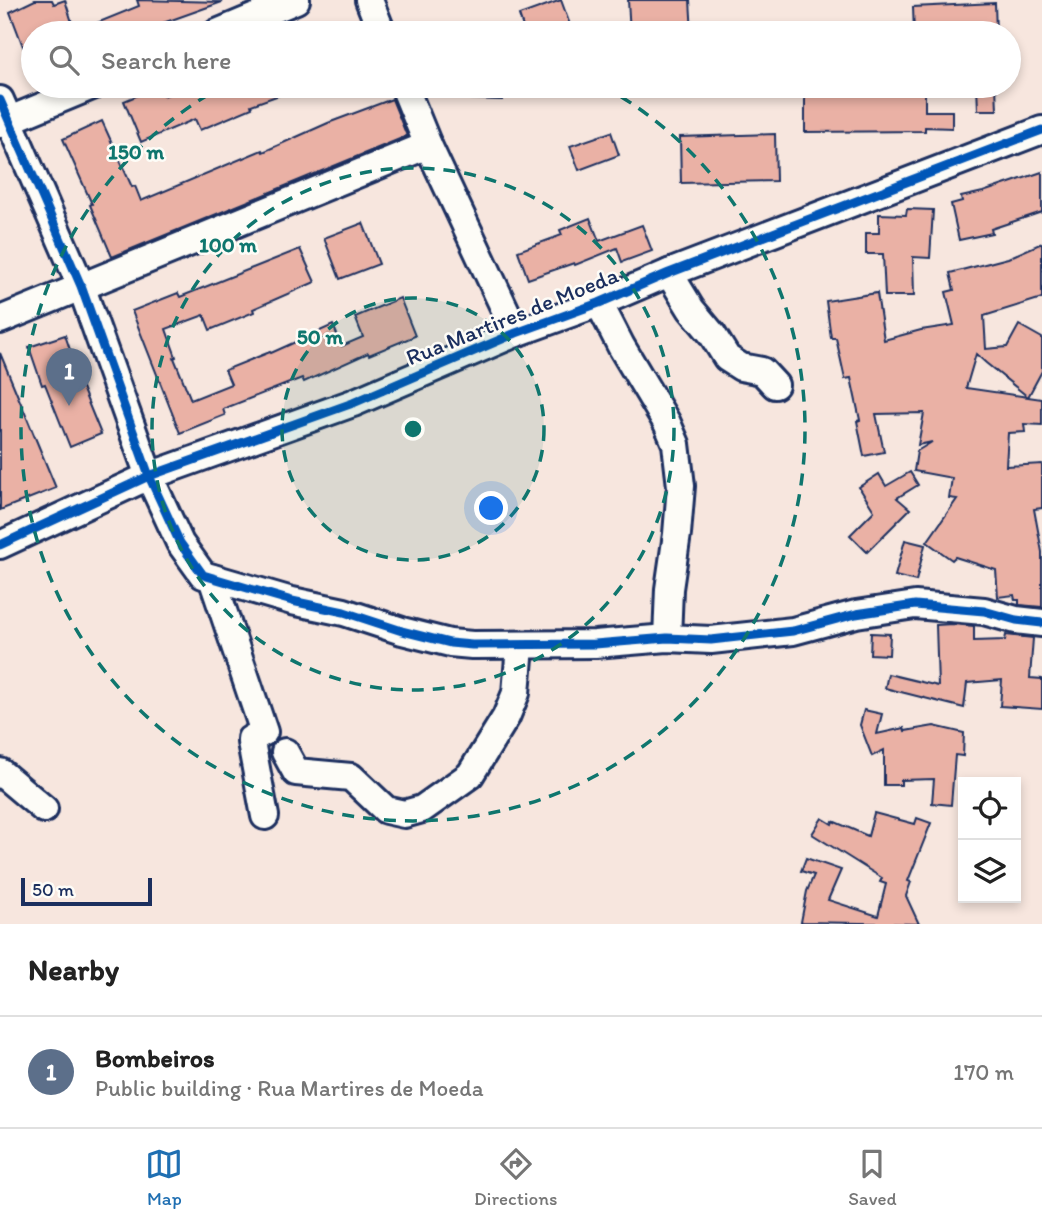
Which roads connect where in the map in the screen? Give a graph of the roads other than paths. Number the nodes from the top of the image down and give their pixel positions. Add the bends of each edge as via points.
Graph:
1 (296, 0) edge
2 (369, 0) edge
3 (246, 21) edge
4 (377, 21) edge
5 (55, 98) edge
6 (409, 98) edge
7 (3, 115) edge
8 (1042, 130) edge
9 (428, 145) junction
10 (669, 273) junction
11 (81, 286) junction
12 (599, 303) junction
13 (0, 320) edge
14 (516, 333) junction
15 (775, 386) dead end
16 (149, 476) junction
17 (0, 545) edge
18 (212, 578) junction
19 (1042, 623) edge
20 (667, 638) junction
21 (520, 646) junction
22 (285, 752) dead end
23 (0, 772) edge
24 (44, 809) dead end
25 (265, 816) dead end

1 - 3 street
2 - 4 street
5 - 7 street
6 - 9 street
7 - 11 street
8 - 10 street, Rua Martires de Moeda
9 - 11 street
9 - 14 street
10 - 12 street, Rua Martires de Moeda
10 - 15 street via 727,358 741,367 762,371
11 - 13 street
11 - 16 street
12 - 14 street, Rua Martires de Moeda
12 - 20 street via 676,444 681,486
14 - 16 street, Rua Martires de Moeda via 353,402
16 - 17 street, Rua Martires de Moeda
16 - 18 street via 180,543 203,575
18 - 21 street via 450,643
18 - 25 street via 264,732 251,742
19 - 20 street via 984,611 915,605 793,631 711,640
20 - 21 street
21 - 22 street via 516,692 489,745 470,775 422,809 404,814 386,810 351,777 296,772
23 - 24 street

